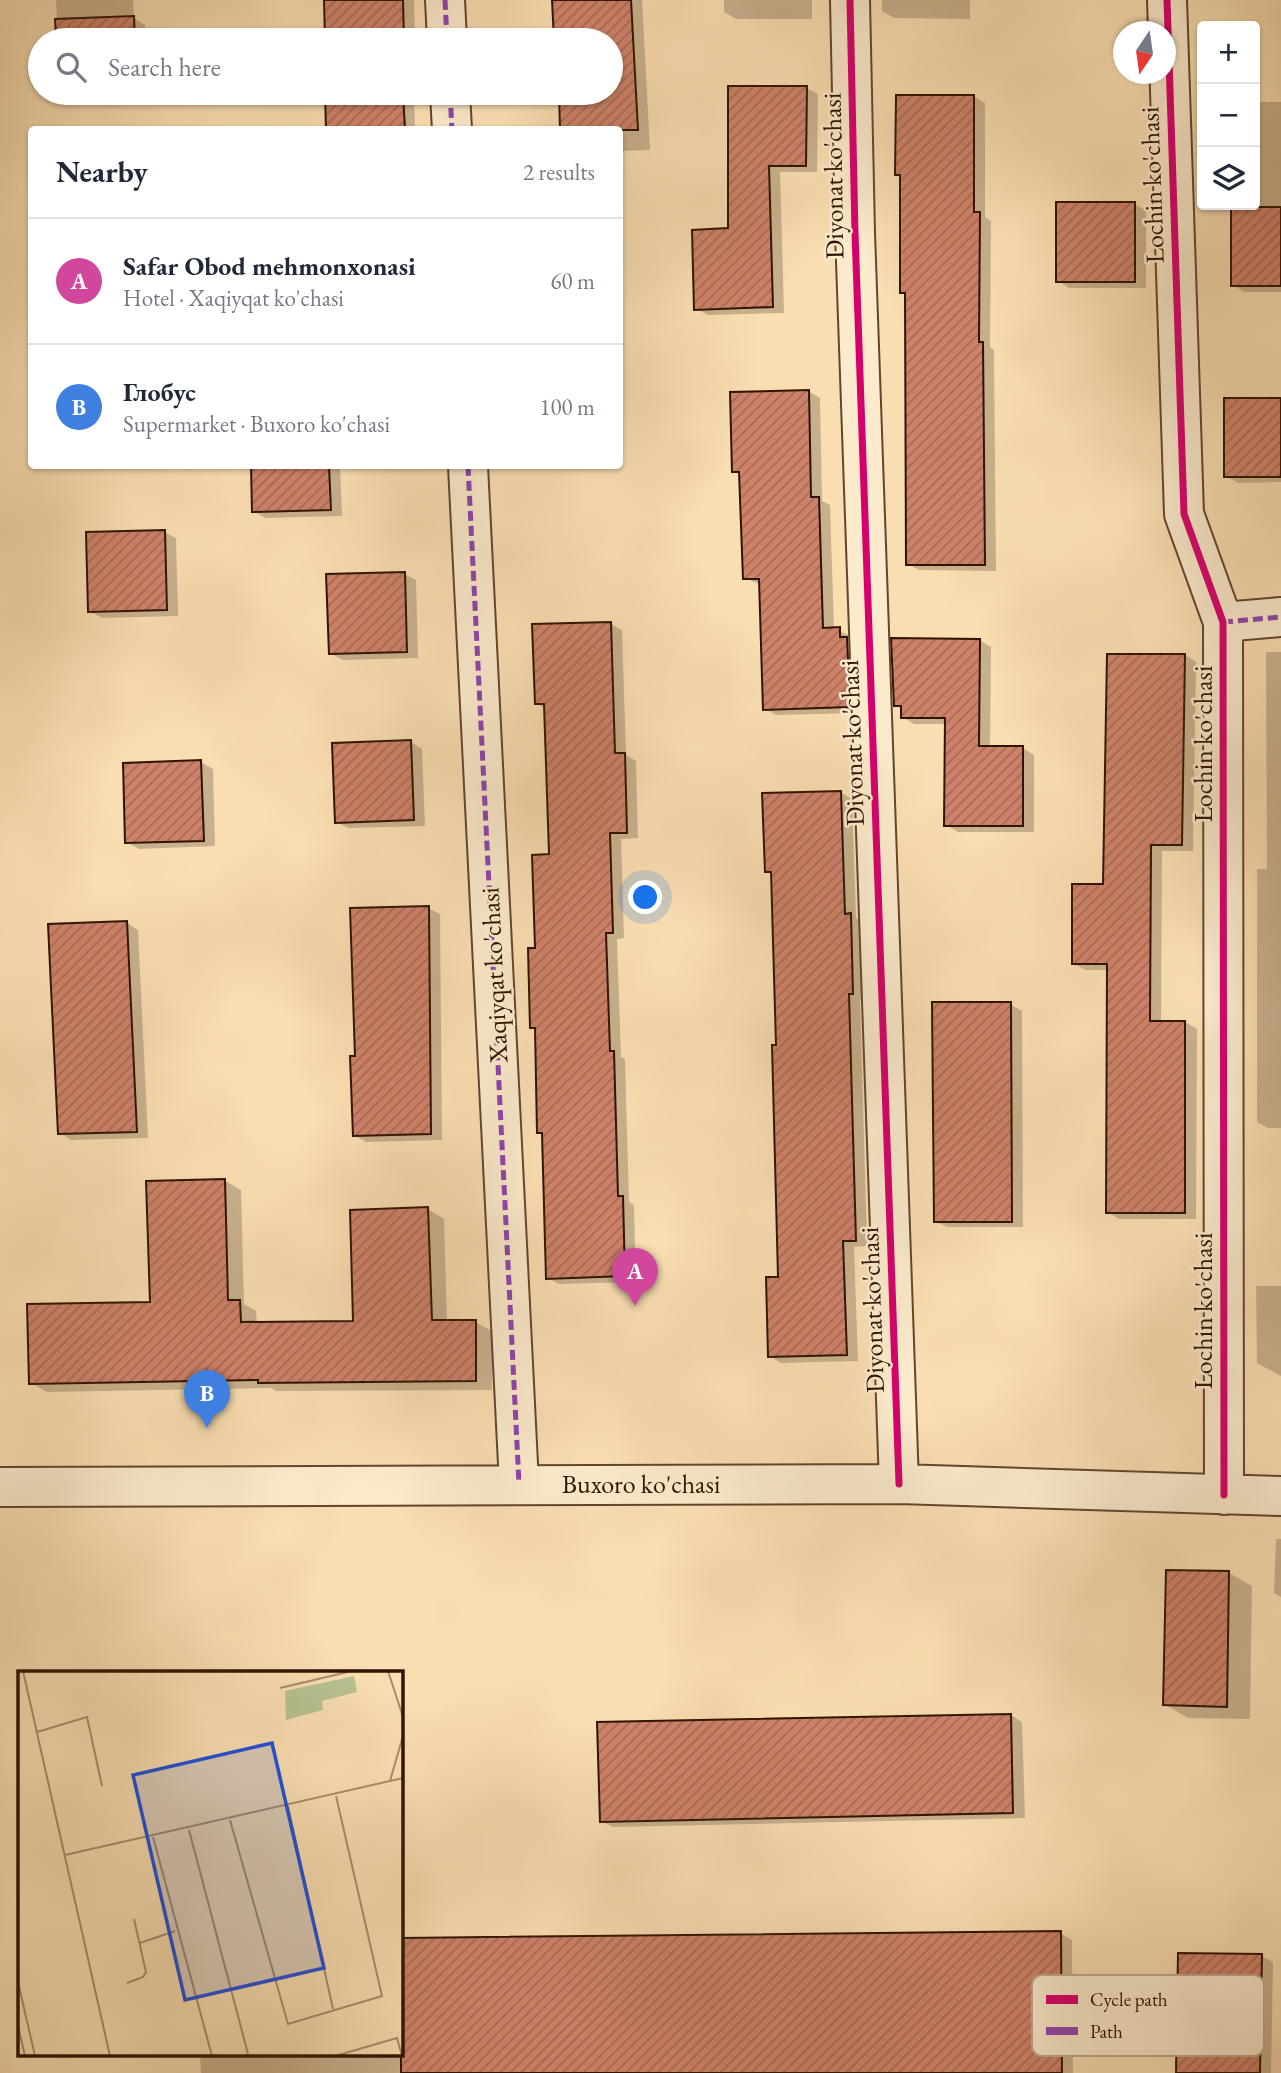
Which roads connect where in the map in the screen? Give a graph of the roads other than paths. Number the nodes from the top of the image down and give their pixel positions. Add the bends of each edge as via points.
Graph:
1 (445, 0) edge
2 (850, 0) edge
3 (1167, 0) edge
4 (446, 28) edge
5 (451, 105) edge
6 (452, 126) edge
7 (468, 469) edge
8 (1281, 617) edge
9 (1223, 622) junction
10 (519, 1484) junction
11 (899, 1484) junction
12 (0, 1487) edge
13 (1224, 1495) junction
14 (1281, 1496) edge

1 - 4 street
2 - 11 street, Diyonat ko'chasi
3 - 9 street, Lochin ko'chasi via 1184,514
5 - 6 street
7 - 10 street, Xaqiyqat ko'chasi
8 - 9 street
9 - 13 street, Lochin ko'chasi
10 - 11 street, Buxoro ko'chasi
10 - 12 street, Buxoro ko'chasi
11 - 13 street, Buxoro ko'chasi
13 - 14 street, Buxoro ko'chasi

